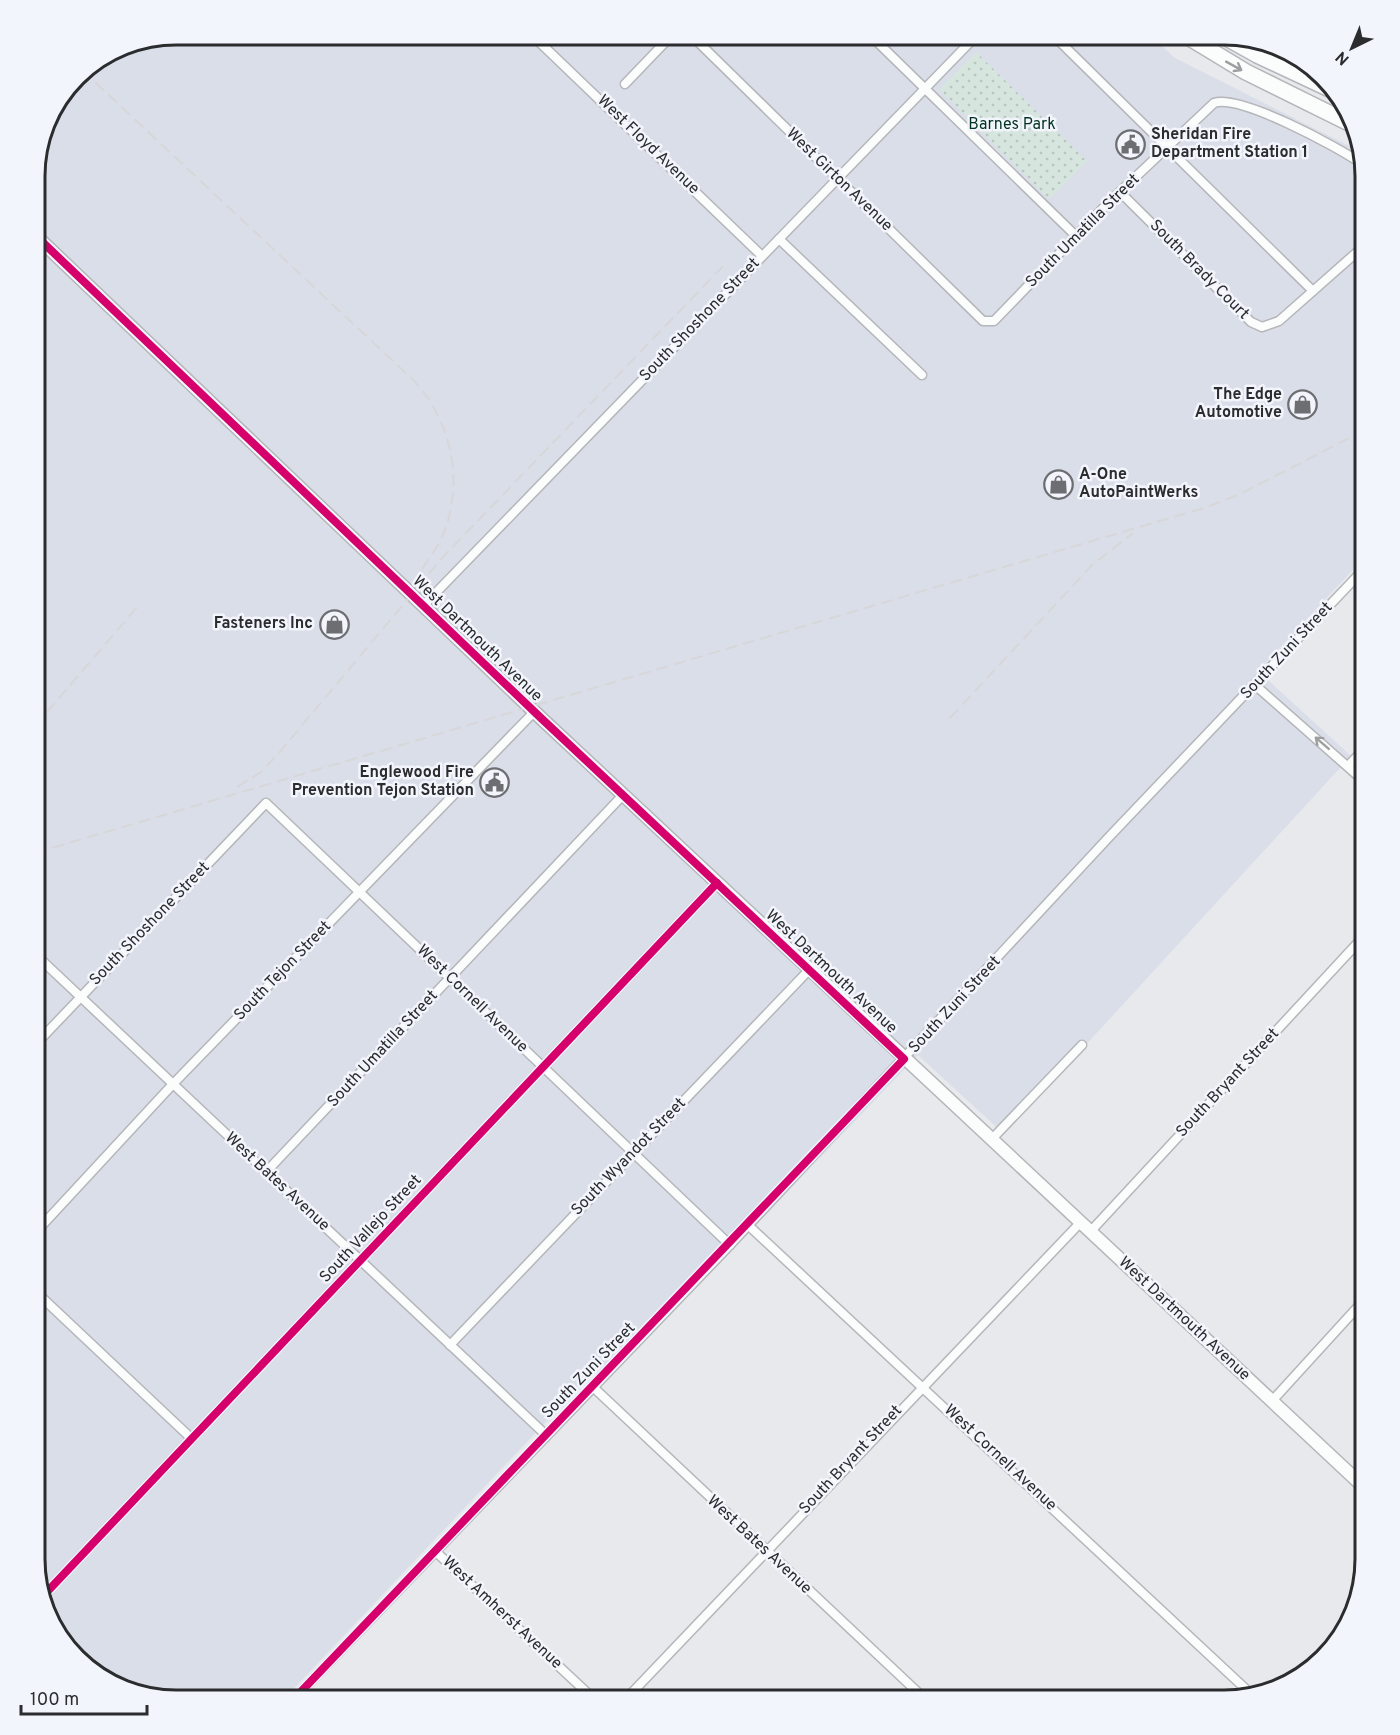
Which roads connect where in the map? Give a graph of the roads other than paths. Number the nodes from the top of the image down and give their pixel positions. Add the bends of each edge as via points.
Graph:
1 (542, 45) edge
2 (662, 45) edge
3 (701, 45) edge
4 (880, 45) edge
5 (967, 45) edge
6 (1063, 45) edge
7 (1201, 45) edge
8 (1242, 47) edge
9 (1313, 81) edge
10 (625, 84) dead end
11 (925, 88) junction
12 (1342, 119) edge
13 (1167, 147) junction
14 (1354, 160) edge
15 (837, 179) junction
16 (1120, 192) junction
17 (1077, 237) junction
18 (779, 239) junction
19 (45, 245) edge
20 (1355, 254) edge
21 (762, 256) junction
22 (1313, 291) junction
23 (989, 322) joint
24 (922, 375) dead end
25 (1355, 579) edge
26 (423, 606) junction
27 (1255, 685) junction
28 (534, 712) junction
29 (1355, 759) edge
30 (1348, 766) junction
31 (1355, 773) edge
32 (623, 795) junction
33 (266, 803) joint
34 (717, 883) junction
35 (359, 892) junction
36 (1355, 946) edge
37 (45, 964) edge
38 (809, 970) junction
39 (450, 978) junction
40 (80, 997) junction
41 (45, 1034) edge
42 (1082, 1045) dead end
43 (904, 1059) junction
44 (543, 1067) junction
45 (173, 1084) junction
46 (991, 1140) junction
47 (634, 1153) junction
48 (266, 1172) junction
49 (45, 1222) edge
50 (1080, 1223) junction
51 (748, 1225) junction
52 (1090, 1232) junction
53 (730, 1245) junction
54 (360, 1260) junction
55 (45, 1301) edge
56 (1355, 1310) edge
57 (450, 1345) junction
58 (922, 1385) junction
59 (593, 1387) junction
60 (1272, 1401) junction
61 (546, 1435) junction
62 (192, 1439) junction
63 (1355, 1478) edge
64 (435, 1551) junction
65 (765, 1551) junction
66 (49, 1590) edge
67 (1245, 1688) edge
68 (303, 1690) edge
69 (583, 1690) edge
70 (635, 1690) edge
71 (914, 1690) edge

1 - 21 street, West Floyd Avenue
2 - 10 street
3 - 15 street, West Girton Avenue
4 - 11 street
5 - 11 street, South Shoshone Street
6 - 13 street
7 -> 12 highway
8 - 9 highway
11 - 15 street, South Shoshone Street
11 - 17 street
13 - 14 street, South Umatilla Street via 1220,101 1234,102 1269,116
13 - 16 street, South Umatilla Street
13 - 22 street
15 - 18 street, South Shoshone Street
15 - 23 street, West Girton Avenue via 983,321
16 - 17 street, South Umatilla Street
16 - 22 street, South Brady Court via 1256,326 1272,325
17 - 23 street, South Umatilla Street
18 - 21 street, South Shoshone Street
18 - 24 street
19 - 26 main road, West Dartmouth Avenue
20 - 22 street, South Brady Court
21 - 26 street, South Shoshone Street
25 - 27 street, South Zuni Street
26 - 28 main road, West Dartmouth Avenue
30 -> 27 street
27 - 43 street, South Zuni Street
28 - 32 main road, West Dartmouth Avenue
28 - 35 street, South Tejon Street
29 - 30 street
30 - 31 street
32 - 34 main road, West Dartmouth Avenue
32 - 39 street, South Umatilla Street
33 - 35 street, West Cornell Avenue
33 - 40 street, South Shoshone Street
34 - 38 main road, West Dartmouth Avenue
34 - 44 street, South Vallejo Street
35 - 39 street, West Cornell Avenue
35 - 45 street, South Tejon Street
36 - 52 street, South Bryant Street
37 - 40 street, West Bates Avenue
38 - 43 main road, West Dartmouth Avenue
38 - 47 street, South Wyandot Street
39 - 44 street, West Cornell Avenue
39 - 48 street, South Umatilla Street
40 - 41 street, South Shoshone Street
40 - 45 street, West Bates Avenue
42 - 46 street
43 - 46 main road, West Dartmouth Avenue
43 - 51 street, South Zuni Street
44 - 47 street, West Cornell Avenue
44 - 54 street, South Vallejo Street
45 - 48 street, West Bates Avenue
45 - 49 street, South Tejon Street
46 - 50 main road, West Dartmouth Avenue
47 - 53 street, West Cornell Avenue
47 - 57 street, South Wyandot Street
48 - 54 street, West Bates Avenue
50 - 52 main road, West Dartmouth Avenue
50 - 58 street, South Bryant Street
51 - 53 street, South Zuni Street
51 - 58 street, West Cornell Avenue
52 - 60 main road, West Dartmouth Avenue
53 - 59 street, South Zuni Street
54 - 57 street, West Bates Avenue
54 - 62 street, South Vallejo Street
55 - 62 street
56 - 60 street
57 - 61 street, West Bates Avenue
58 - 65 street, South Bryant Street
58 - 67 street, West Cornell Avenue
59 - 61 street, South Zuni Street
59 - 65 street, West Bates Avenue
60 - 63 main road, West Dartmouth Avenue
61 - 64 street, South Zuni Street
62 - 66 street, South Vallejo Street
64 - 68 street, South Zuni Street
64 - 69 street, West Amherst Avenue
65 - 70 street, South Bryant Street
65 - 71 street, West Bates Avenue

